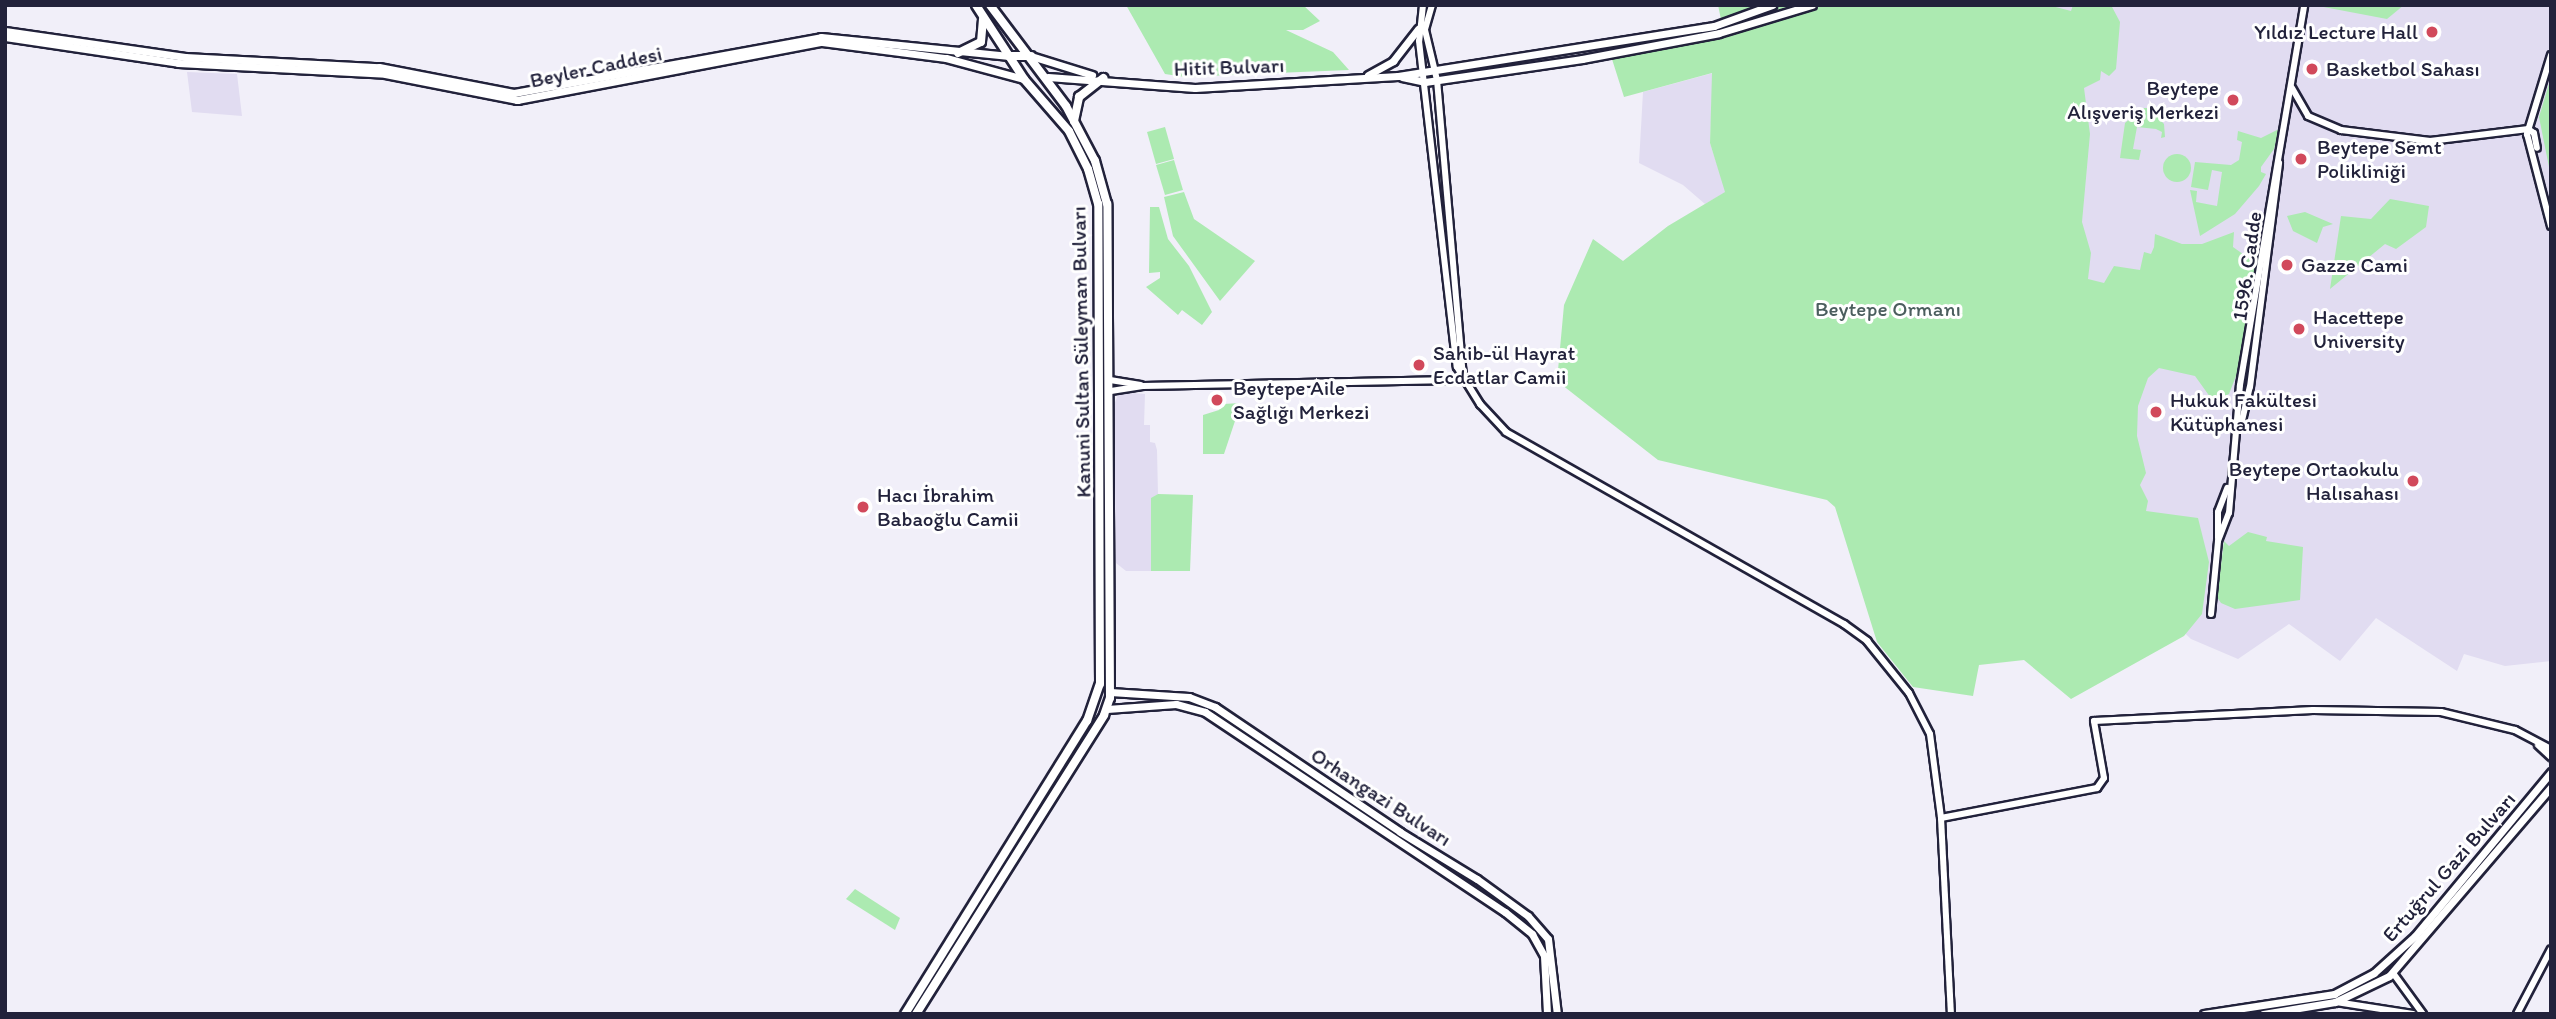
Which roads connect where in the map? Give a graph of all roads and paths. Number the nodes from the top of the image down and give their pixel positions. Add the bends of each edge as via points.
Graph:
1 (990, 5) edge
2 (1423, 5) edge
3 (1432, 5) edge
4 (1774, 5) edge
5 (1812, 5) edge
6 (2304, 5) edge
7 (979, 9) edge
8 (1781, 15) junction
9 (1004, 23) junction
10 (1418, 29) junction
11 (5, 31) edge
12 (994, 33) junction
13 (5, 37) edge
14 (958, 54) junction
15 (2551, 55) edge
16 (1009, 56) junction
17 (1031, 56) junction
18 (270, 64) junction
19 (1423, 69) junction
20 (1436, 70) junction
21 (635, 73) junction
22 (1398, 76) junction
23 (1048, 77) junction
24 (1103, 78) junction
25 (1357, 78) junction
26 (1024, 79) junction
27 (1437, 80) junction
28 (1425, 82) junction
29 (2291, 82) junction
30 (1056, 90) junction
31 (1044, 100) junction
32 (2301, 108) junction
33 (2286, 114) junction
34 (1074, 121) junction
35 (2528, 129) junction
36 (2279, 157) junction
37 (2551, 211) edge
38 (2551, 226) edge
39 (1454, 242) junction
40 (1444, 243) junction
41 (1465, 378) junction
42 (2241, 378) junction
43 (1098, 380) junction
44 (1110, 380) junction
45 (2251, 380) junction
46 (1143, 386) junction
47 (2239, 386) junction
48 (1098, 390) junction
49 (2249, 390) junction
50 (1111, 391) junction
51 (2236, 436) junction
52 (2211, 614) dead end
53 (1110, 692) junction
54 (1097, 698) junction
55 (1107, 709) junction
56 (2532, 738) junction
57 (2551, 749) edge
58 (2551, 757) edge
59 (2551, 772) edge
60 (2551, 787) edge
61 (1941, 818) junction
62 (1455, 865) junction
63 (1464, 870) junction
64 (1448, 876) junction
65 (1457, 881) junction
66 (2551, 949) edge
67 (2393, 973) junction
68 (2334, 998) junction
69 (905, 1014) edge
70 (916, 1014) edge
71 (1547, 1014) edge
72 (1557, 1014) edge
73 (1951, 1014) edge
74 (2204, 1014) edge
75 (2263, 1014) edge
76 (2413, 1014) edge
77 (2423, 1014) edge
78 (2517, 1014) edge

1 - 9 main road, Kanuni Sultan Süleyman Bulvarı
2 - 10 street
3 - 20 street via 1425,30
4 - 8 main road via 1773,12
4 - 20 main road via 1714,26
5 - 8 main road
6 - 29 street, 1596. Cadde
7 - 12 main road, Kanuni Sultan Süleyman Bulvarı
7 - 14 main road via 985,27 981,42
8 - 27 main road via 1719,33 1595,57
9 - 12 main road via 1003,34
9 - 17 main road, Kanuni Sultan Süleyman Bulvarı
10 - 19 street
10 - 25 main road via 1393,61
11 - 18 main road, Beyler Caddesi via 185,57
12 - 16 main road, Kanuni Sultan Süleyman Bulvarı
13 - 18 main road, Beyler Caddesi via 178,63
14 - 16 main road, Beyler Caddesi
14 - 21 main road, Beyler Caddesi via 821,37
15 - 35 street
16 - 17 main road
16 - 26 main road, Kanuni Sultan Süleyman Bulvarı
17 - 23 main road, Kanuni Sultan Süleyman Bulvarı
17 - 24 main road, Hitit Bulvarı
18 - 21 main road, Beyler Caddesi via 379,67 514,93
19 - 20 main road
19 - 22 main road
19 - 28 street
20 - 27 street
21 - 26 main road, Beyler Caddesi via 831,42 960,60
22 - 25 main road, Hitit Bulvarı
22 - 28 main road
23 - 24 main road, Hitit Bulvarı
23 - 26 main road
23 - 30 main road, Kanuni Sultan Süleyman Bulvarı
24 - 25 main road, Hitit Bulvarı via 1188,88
24 - 34 main road via 1079,97
26 - 31 main road, Kanuni Sultan Süleyman Bulvarı
27 - 28 main road
27 - 39 street
28 - 40 street
29 - 32 street
29 - 33 street, 1596. Cadde
30 - 31 main road via 1045,90
30 - 34 main road, Kanuni Sultan Süleyman Bulvarı
31 - 43 main road, Kanuni Sultan Süleyman Bulvarı via 1076,143 1096,197
32 - 33 street
32 - 35 street via 2330,127 2417,140 2495,136
33 - 36 street, 1596. Cadde
34 - 44 main road, Kanuni Sultan Süleyman Bulvarı via 1095,161 1107,204
35 - 37 street via 2534,133
35 - 38 street
36 - 42 street, 1596. Cadde
36 - 45 street, 1596. Cadde
39 - 40 street
39 - 41 street
40 - 41 street via 1455,354
41 - 46 street
41 - 61 street via 1491,418 1533,450 1867,641 1921,710 1930,734
42 - 45 street
42 - 47 street, 1596. Cadde
43 - 44 main road
43 - 48 main road, Kanuni Sultan Süleyman Bulvarı
44 - 46 street
44 - 50 main road, Kanuni Sultan Süleyman Bulvarı
45 - 49 street, 1596. Cadde
46 - 50 street
47 - 49 street
47 - 51 street, 1596. Cadde
48 - 50 main road
48 - 54 main road, Kanuni Sultan Süleyman Bulvarı
49 - 51 street, 1596. Cadde
50 - 53 main road, Kanuni Sultan Süleyman Bulvarı
51 - 52 street
53 - 54 main road
53 - 55 main road, Kanuni Sultan Süleyman Bulvarı
53 - 62 main road, Orhangazi Bulvarı via 1189,697 1215,707
54 - 55 main road
54 - 69 main road
55 - 64 main road, Orhangazi Bulvarı via 1176,704 1205,712
55 - 70 main road, Kanuni Sultan Süleyman Bulvarı
56 - 57 street
56 - 58 street
56 - 61 street via 2441,712 2313,710 2094,721 2104,778 2096,788
59 - 68 main road, Ertuğrul Gazi Bulvarı via 2399,954
60 - 67 main road, Ertuğrul Gazi Bulvarı
61 - 73 street
62 - 63 main road, Orhangazi Bulvarı
62 - 64 main road
63 - 65 main road
63 - 72 main road, Orhangazi Bulvarı via 1528,916 1548,939
64 - 65 main road, Orhangazi Bulvarı
65 - 71 main road, Orhangazi Bulvarı via 1532,934 1544,956
66 - 78 street
67 - 68 main road, Ertuğrul Gazi Bulvarı via 2372,987
67 - 77 street
68 - 74 main road, Ertuğrul Gazi Bulvarı
68 - 75 main road, Ertuğrul Gazi Bulvarı
68 - 76 street

